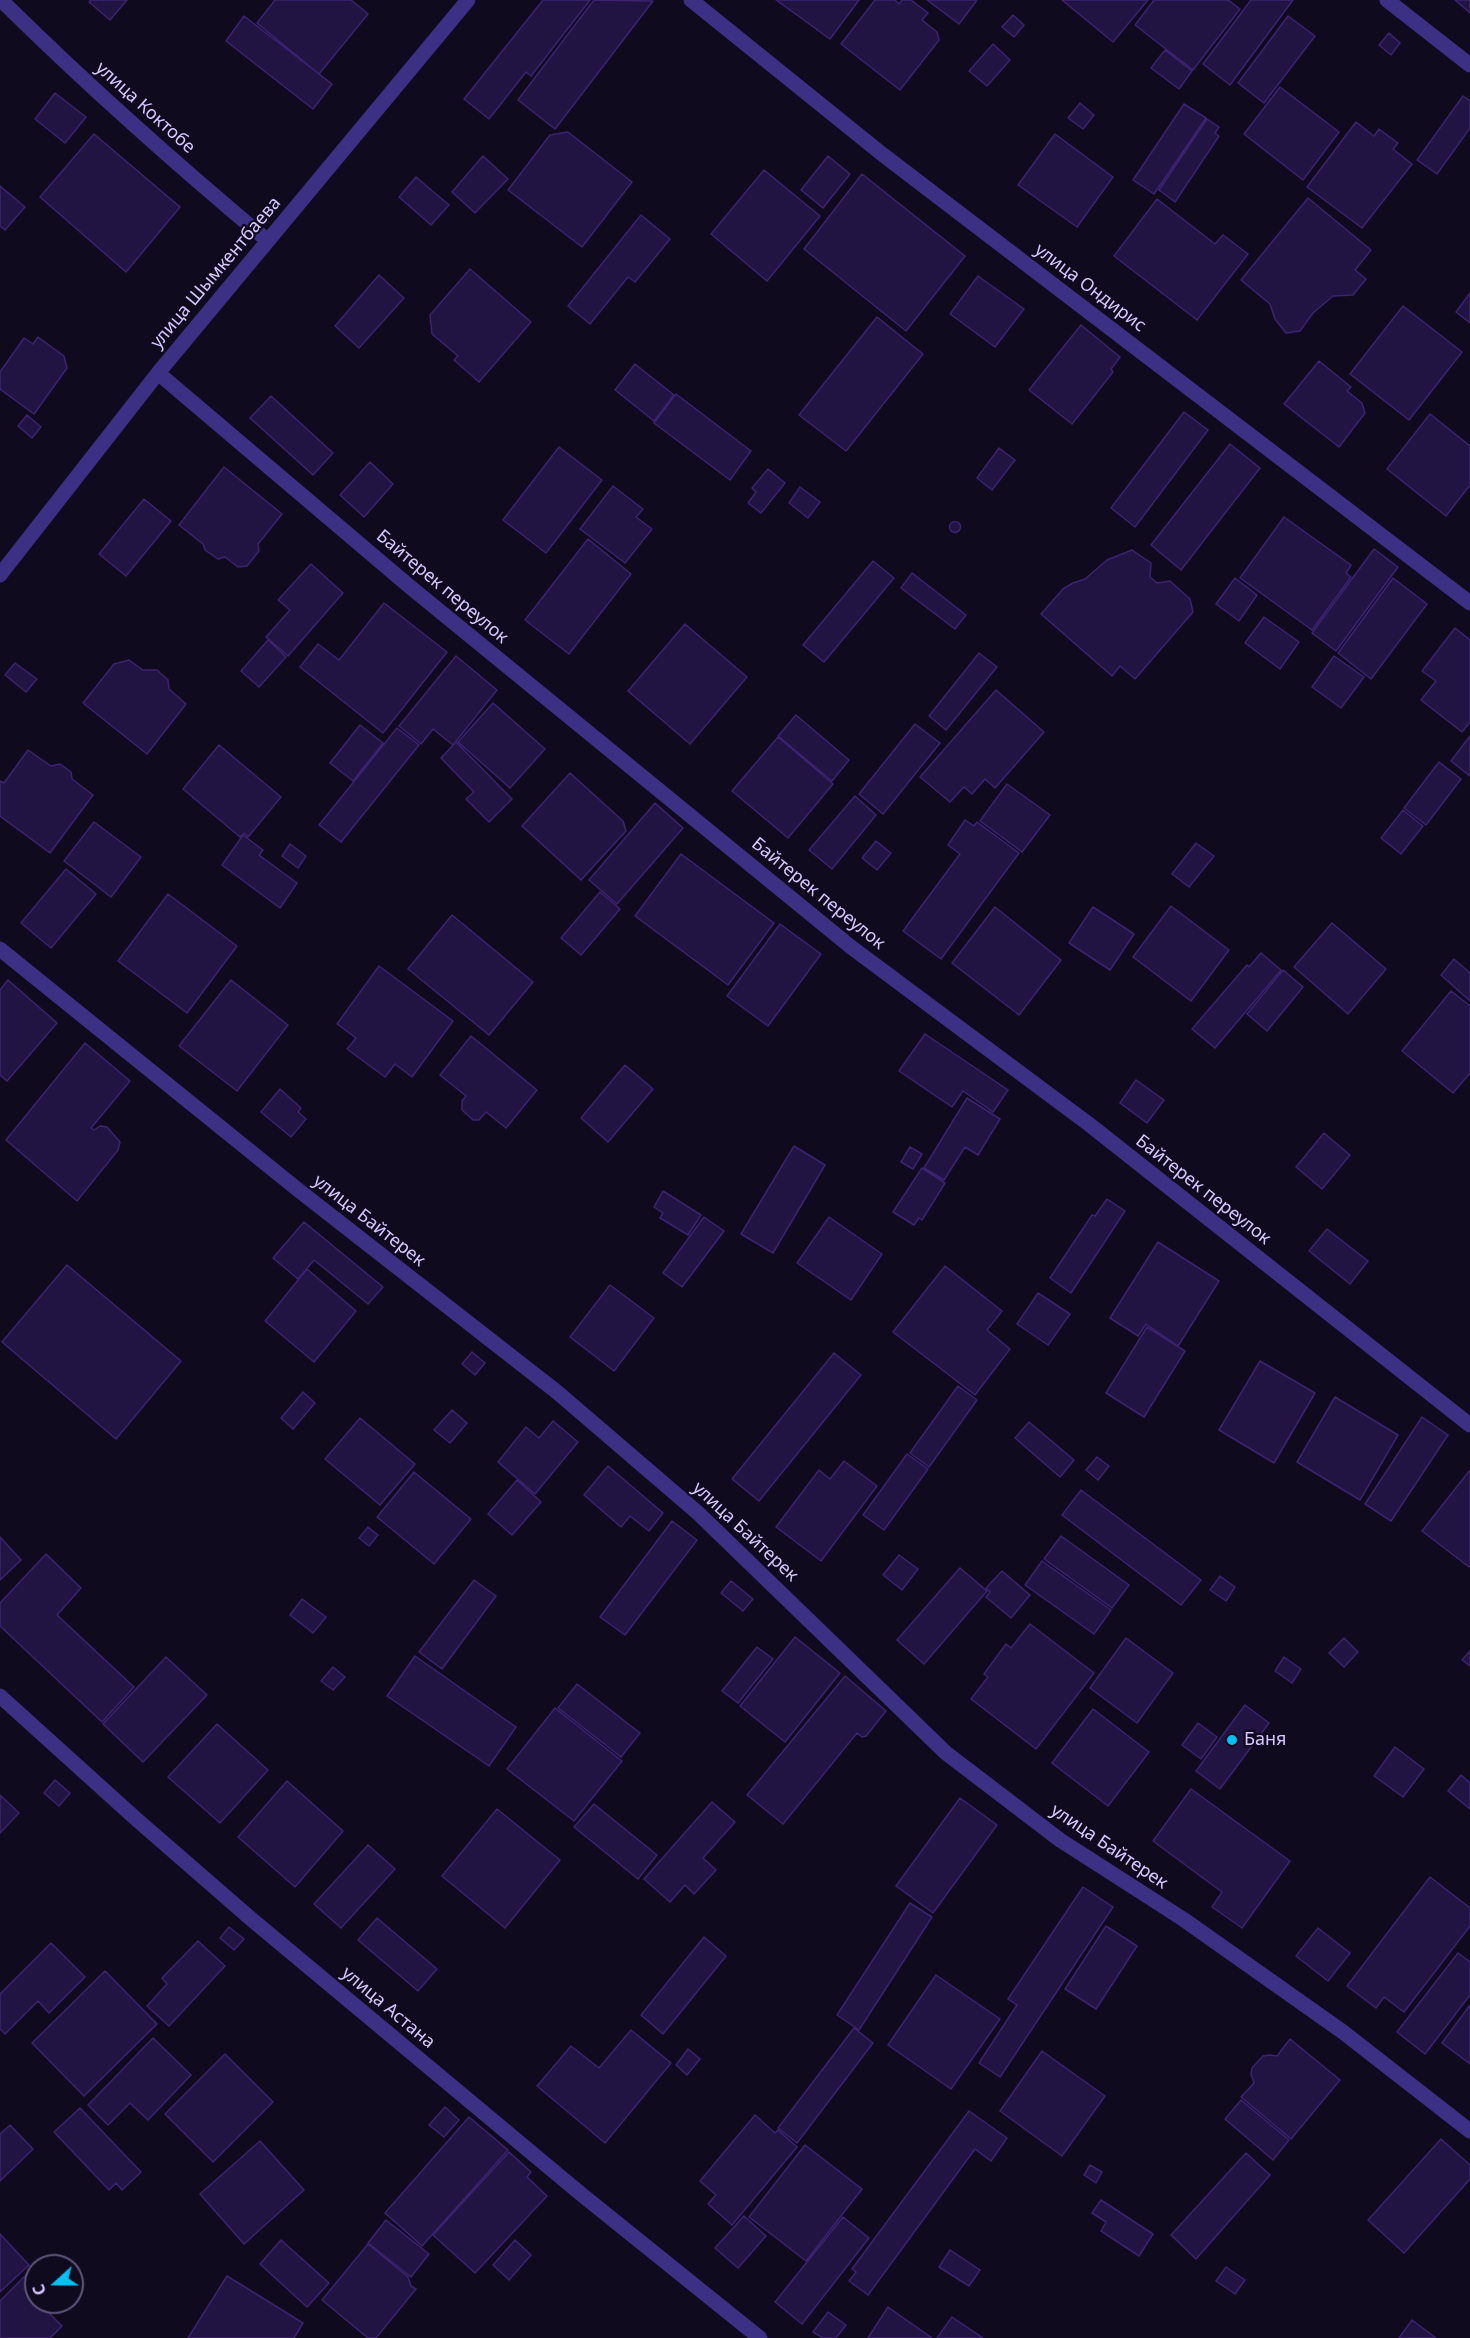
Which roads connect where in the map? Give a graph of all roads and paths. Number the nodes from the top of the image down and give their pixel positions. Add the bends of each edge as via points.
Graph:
1 (1, 0) edge
2 (468, 0) edge
3 (691, 0) edge
4 (1387, 0) edge
5 (1470, 64) edge
6 (268, 242) junction
7 (158, 373) junction
8 (0, 575) edge
9 (1470, 603) edge
10 (0, 949) edge
11 (1470, 1425) edge
12 (0, 1696) edge
13 (1470, 2131) edge
14 (760, 2338) edge

1 - 6 street, улица Коктобе
2 - 6 street, улица Шымкентбаева
3 - 9 street, улица Ондирис via 892,161
4 - 5 street
6 - 7 street, улица Шымкентбаева
7 - 8 street, улица Шымкентбаева
7 - 11 street, Байтерек переулок via 409,586 851,947 1090,1125
10 - 13 street, улица Байтерек via 566,1400 698,1513 946,1753 1060,1840 1183,1919 1343,2032
12 - 14 street, улица Астана via 250,1918

